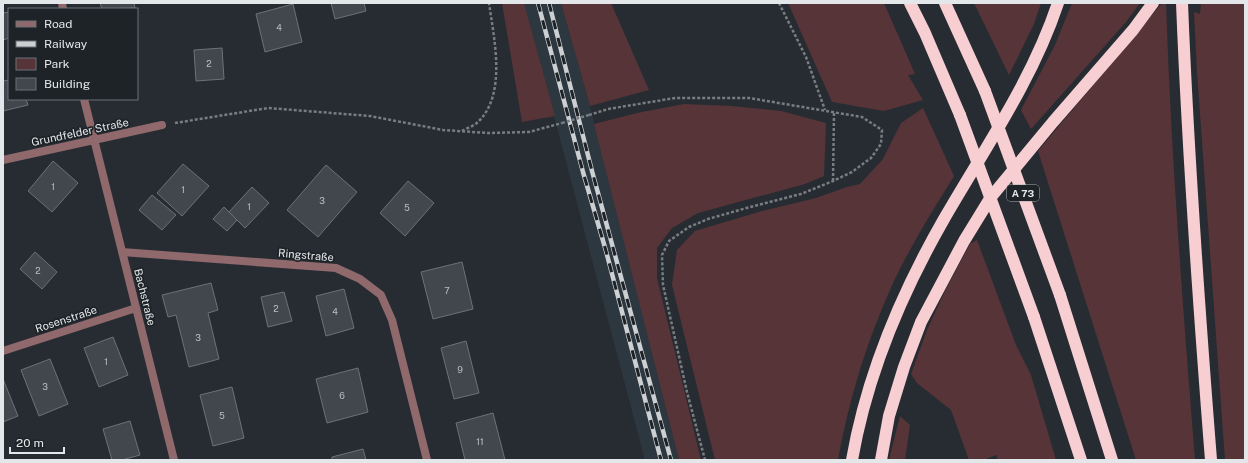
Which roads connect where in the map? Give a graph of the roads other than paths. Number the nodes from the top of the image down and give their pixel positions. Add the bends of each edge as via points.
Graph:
1 (910, 3) edge
2 (945, 3) edge
3 (1058, 3) edge
4 (1154, 3) edge
5 (1182, 3) edge
6 (84, 100) edge
7 (162, 125) road end
8 (94, 140) junction
9 (3, 160) edge
10 (122, 252) junction
11 (136, 308) junction
12 (3, 351) edge
13 (174, 460) edge
14 (427, 460) edge
15 (852, 460) edge
16 (881, 460) edge
17 (1081, 460) edge
18 (1112, 460) edge
19 (1211, 460) edge

1 - 17 highway, A 73, bridge via 960,115 1034,318
2 - 18 highway, A 73, bridge via 985,90 1060,295
3 - 15 highway via 1035,60 1011,108 944,219 908,285 879,356
4 - 16 highway via 991,197 964,241 921,322 889,416
5 - 19 highway via 1200,319
6 - 8 street, Bachstraße
7 - 8 street, Grundfelder Straße
8 - 9 street, Grundfelder Straße
8 - 10 street, Bachstraße
10 - 11 street, Bachstraße
10 - 14 street, Ringstraße via 336,268 360,279 381,295 392,320
11 - 12 street, Rosenstraße
11 - 13 street, Bachstraße

